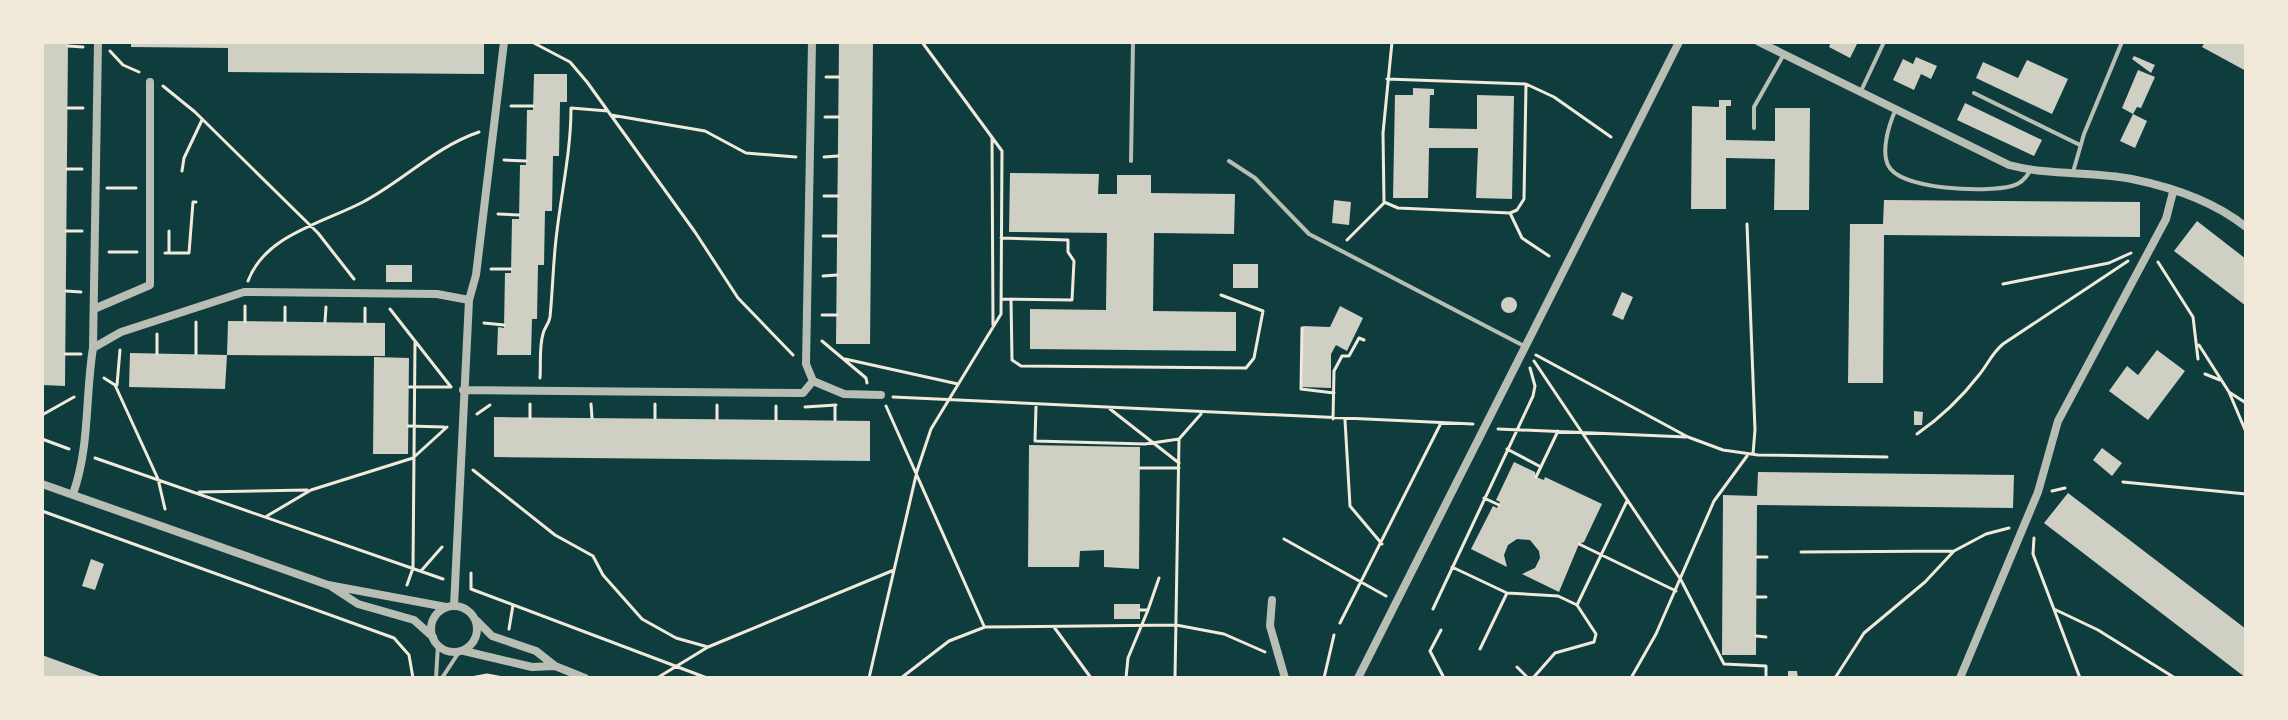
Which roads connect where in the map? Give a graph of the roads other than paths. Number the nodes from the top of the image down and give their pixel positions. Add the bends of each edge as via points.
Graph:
1 (98, 42) edge
2 (504, 42) edge
3 (812, 42) edge
4 (1133, 42) edge
5 (1679, 42) edge
6 (1759, 42) edge
7 (1884, 42) edge
8 (2122, 42) edge
9 (1784, 54) junction
10 (151, 80) road end
11 (1861, 91) junction
12 (1974, 93) dead end
13 (1896, 109) junction
14 (1754, 128) dead end
15 (2080, 145) junction
16 (1131, 161) dead end
17 (1229, 161) dead end
18 (2030, 171) junction
19 (2073, 174) junction
20 (2173, 192) junction
21 (2246, 227) edge
22 (469, 300) junction
23 (94, 309) junction
24 (1524, 346) junction
25 (93, 348) junction
26 (813, 381) junction
27 (463, 390) junction
28 (881, 395) road end
29 (42, 484) edge
30 (73, 494) junction
31 (328, 585) junction
32 (1272, 600) dead end
33 (450, 606) junction
34 (476, 620) junction
35 (435, 641) junction
36 (461, 651) junction
37 (555, 666) junction
38 (436, 678) edge
39 (442, 678) edge
40 (585, 678) edge
41 (1285, 678) edge
42 (1358, 678) edge
43 (1960, 678) edge

1 - 23 street
2 - 22 street
3 - 26 street via 806,364
4 - 16 lane
5 - 24 street
6 - 9 street
7 - 11 lane
8 - 15 lane
9 - 11 street
9 - 14 lane via 1754,107
10 - 23 street via 150,285
11 - 13 street
12 - 15 lane
13 - 18 street
13 - 18 lane via 1888,128 1886,163 1910,181 1927,187 1999,188 2014,186
15 - 19 lane
17 - 24 lane via 1255,178 1309,234
18 - 19 street
19 - 20 street via 2131,179
20 - 21 street via 2206,202
20 - 43 street via 2160,231 2058,421 2038,492
22 - 25 street via 437,294 244,292 121,332
22 - 27 street
23 - 25 street
24 - 42 street
25 - 30 street via 86,448
26 - 27 street via 803,393
26 - 28 street via 844,394
27 - 33 street via 460,528
29 - 30 street
30 - 31 street
31 - 33 street
31 - 35 street via 358,604 414,620
32 - 41 street via 1270,626
33 - 34 street via 467,609
33 - 35 street via 432,623
34 - 36 street via 477,635
34 - 37 street via 492,636 536,651
35 - 36 street
35 - 38 lane
36 - 37 street via 532,667
36 - 39 lane
37 - 40 street

